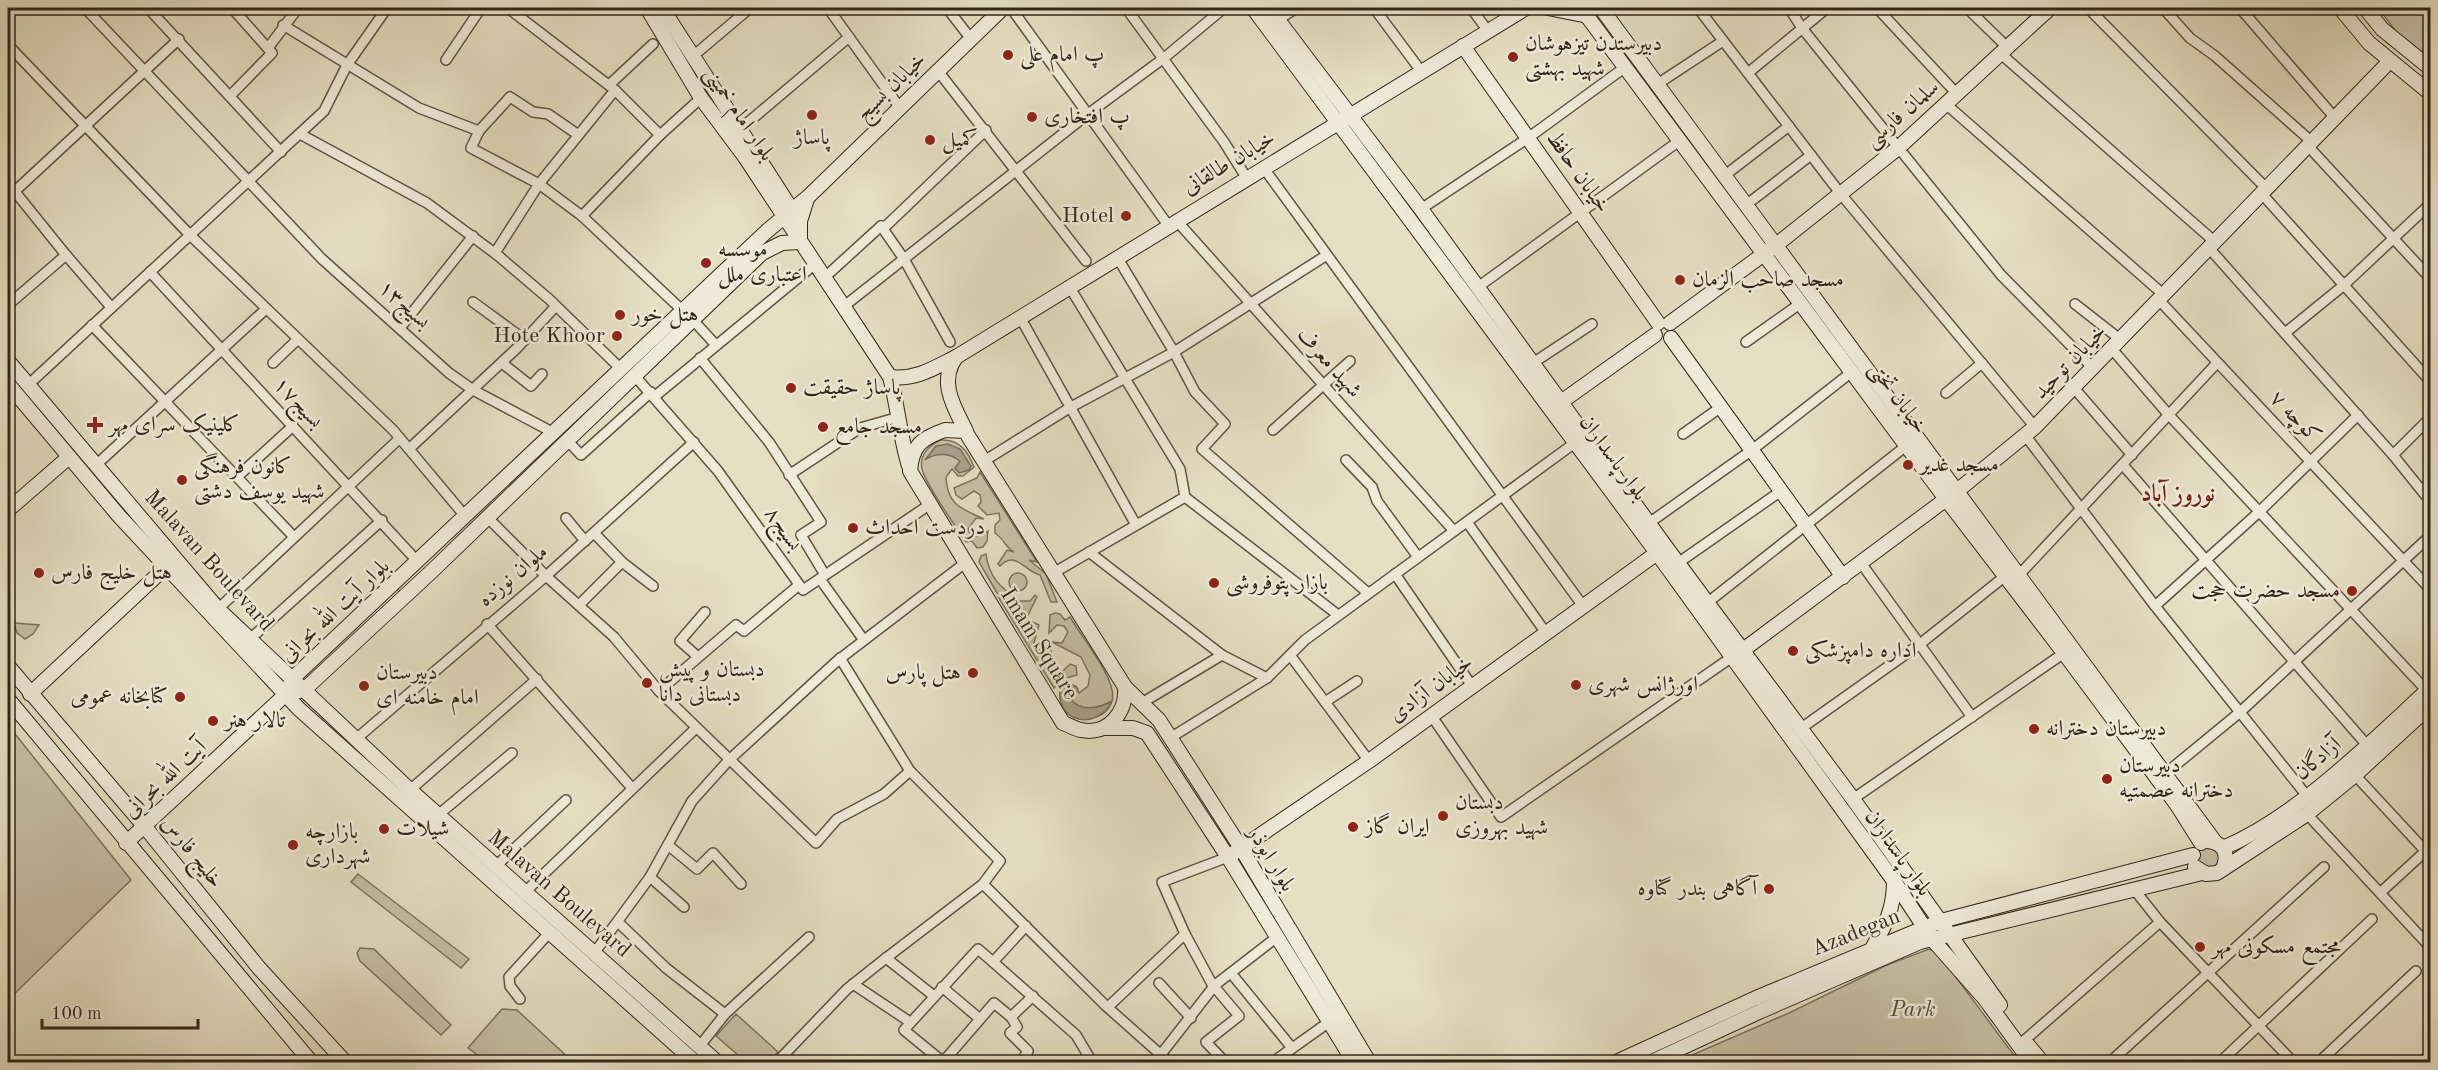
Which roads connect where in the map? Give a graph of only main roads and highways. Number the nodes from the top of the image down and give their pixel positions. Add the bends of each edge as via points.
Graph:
1 (646, 8) edge
2 (662, 8) edge
3 (1003, 8) edge
4 (1253, 8) edge
5 (1269, 8) edge
6 (1526, 8) edge
7 (1548, 8) edge
8 (1601, 8) edge
9 (2050, 8) edge
10 (2340, 8) edge
11 (2365, 8) edge
12 (1585, 12) edge
13 (1463, 46) junction
14 (2390, 61) junction
15 (2430, 68) edge
16 (697, 78) junction
17 (2430, 93) edge
18 (1344, 118) junction
19 (808, 197) junction
20 (770, 199) junction
21 (788, 214) junction
22 (767, 231) junction
23 (800, 242) junction
24 (1776, 245) junction
25 (1764, 253) junction
26 (1449, 259) junction
27 (730, 275) junction
28 (1664, 330) junction
29 (956, 357) junction
30 (8, 361) edge
31 (627, 372) junction
32 (890, 377) junction
33 (8, 384) edge
34 (1561, 402) junction
35 (966, 431) junction
36 (69, 457) junction
37 (910, 471) junction
38 (109, 481) junction
39 (97, 490) junction
40 (1951, 495) junction
41 (8, 510) edge
42 (1657, 553) junction
43 (166, 567) junction
44 (1843, 577) junction
45 (391, 587) junction
46 (403, 598) junction
47 (1737, 654) junction
48 (8, 666) edge
49 (293, 678) junction
50 (1125, 687) junction
51 (305, 689) junction
52 (2429, 690) edge
53 (30, 694) junction
54 (285, 695) junction
55 (8, 699) edge
56 (2430, 706) edge
57 (1159, 720) junction
58 (1104, 728) junction
59 (1147, 733) junction
60 (1865, 816) junction
61 (1853, 825) junction
62 (145, 827) junction
63 (126, 843) junction
64 (2213, 844) junction
65 (1241, 848) junction
66 (2193, 855) junction
67 (1228, 857) junction
68 (2224, 866) junction
69 (497, 873) junction
70 (2202, 873) junction
71 (1894, 881) junction
72 (1941, 921) junction
73 (1928, 933) junction
74 (1950, 933) junction
75 (1873, 947) junction
76 (251, 958) junction
77 (234, 973) junction
78 (2021, 1043) junction
79 (311, 1062) edge
80 (345, 1062) edge
81 (694, 1062) edge
82 (717, 1062) edge
83 (1354, 1062) edge
84 (1369, 1062) edge
85 (1616, 1062) edge
86 (1651, 1062) edge
87 (2031, 1062) edge
88 (2043, 1062) edge

1 - 16 main road, بلوار امام خمینی
2 - 16 main road, بلوار امام خمینی via 692,57
3 - 19 main road, خیابان بسیج
4 - 18 main road, بلوار پاسداران
5 - 18 main road, بلوار پاسداران
6 - 13 main road, خیابان طالقانی
7 - 12 main road
8 - 24 main road, خیابان تختی
9 - 24 main road, سلمان فارسی via 1898,148
10 - 14 main road via 2369,44
11 - 15 main road via 2382,29
12 - 25 main road, خیابان تختی
13 - 18 main road, خیابان طالقانی
13 - 28 main road, خیابان حافظ
14 - 17 main road
14 - 40 main road, خیابان توحید via 2074,388 2030,431
16 - 20 main road, بلوار امام خمینی via 701,98 745,157
16 - 21 main road, بلوار امام خمینی via 739,130
18 - 26 main road, بلوار پاسداران
18 - 26 main road, بلوار پاسداران via 1421,209
18 - 29 main road, خیابان طالقانی
19 - 21 main road, خیابان بسیج
19 - 23 main road via 800,221
20 - 21 main road, بلوار امام خمینی
20 - 22 main road via 774,217
21 - 22 main road, بلوار آیت الله بحرانی
21 - 23 main road, بلوار امام خمینی
22 - 27 main road, بلوار آیت الله بحرانی
23 - 27 main road, بلوار آیت الله بحرانی via 782,243
23 - 32 main road, بلوار امام خمینی
24 - 25 main road, سلمان فارسی
24 - 40 main road, خیابان تختی
25 - 28 main road, سلمان فارسی
25 - 40 main road, خیابان تختی via 1906,446
26 - 34 main road, بلوار پاسداران via 1478,287
26 - 42 main road, بلوار پاسداران
27 - 31 main road, بلوار آیت الله بحرانی
28 - 34 main road, سلمان فارسی
28 - 44 main road, خیابان حافظ
29 - 32 main road, خیابان طالقانی via 917,376
29 - 35 main road via 947,373 948,390
30 - 38 main road, Malavan Boulevard
31 - 45 main road, بلوار آیت الله بحرانی via 554,433
31 - 46 main road, بلوار آیت الله بحرانی via 567,440
32 - 37 main road, Imam Square
33 - 36 main road, Malavan Boulevard
34 - 47 main road, بلوار پاسداران via 1707,603
35 - 37 main road via 945,430 924,437 911,456
35 - 50 main road
36 - 39 main road, Malavan Boulevard
36 - 41 main road
37 - 58 main road, Imam Square via 1064,723 1081,730
38 - 39 main road
38 - 49 main road, Malavan Boulevard via 218,609
39 - 43 main road, Malavan Boulevard
40 - 44 main road, خیابان توحید
40 - 64 main road, خیابان تختی via 2019,575 2166,773
40 - 64 main road, خیابان تختی via 2004,577 2177,805
42 - 47 main road, بلوار پاسداران
42 - 65 main road, خیابان آزادی via 1369,761
43 - 53 main road
43 - 54 main road, Malavan Boulevard
44 - 47 main road, خیابان توحید
45 - 46 main road
45 - 49 main road, بلوار آیت الله بحرانی
46 - 51 main road, بلوار آیت الله بحرانی
47 - 60 main road, بلوار پاسداران
47 - 61 main road, بلوار پاسداران
48 - 53 main road, خلیج فارس
49 - 51 main road, Malavan Boulevard
49 - 54 main road, بلوار آیت الله بحرانی
50 - 57 main road, بلوار ابوذر
50 - 58 main road via 1122,713
51 - 54 main road, بلوار آیت الله بحرانی
51 - 69 main road, Malavan Boulevard
52 - 64 main road, آزادگان via 2347,764 2258,831
53 - 62 main road, خلیج فارس
54 - 62 main road, آیت الله بحرانی
54 - 69 main road, Malavan Boulevard
55 - 63 main road, خلیج فارس
56 - 68 main road, آزادگان via 2307,814
57 - 59 main road via 1148,722
57 - 65 main road, بلوار ابوذر
58 - 59 main road via 1133,728
59 - 67 main road, بلوار ابوذر
60 - 61 main road
60 - 72 main road, بلوار پاسداران
61 - 71 main road, بلوار پاسداران
62 - 63 main road, آیت الله بحرانی
62 - 76 main road, خلیج فارس
63 - 77 main road, خلیج فارس
64 - 66 main road
64 - 68 main road via 2226,860
65 - 67 main road, خیابان آزادی
65 - 84 main road, بلوار ابوذر
66 - 70 main road via 2194,866
66 - 72 main road, Azadegan
67 - 83 main road, بلوار ابوذر
68 - 70 main road via 2212,874
69 - 81 main road, Malavan Boulevard via 549,933
69 - 82 main road, Malavan Boulevard via 595,952
70 - 74 main road, Azadegan
71 - 73 main road, بلوار پاسداران
71 - 75 main road via 1889,919
72 - 73 main road, Azadegan
72 - 74 main road, بلوار پاسداران
73 - 74 main road, Azadegan
73 - 75 main road, Azadegan
73 - 78 main road, بلوار پاسداران
73 - 86 main road, Azadegan
74 - 78 main road, بلوار پاسداران
75 - 85 main road, Azadegan
76 - 77 main road
76 - 80 main road, خلیج فارس
77 - 79 main road, خلیج فارس
78 - 87 main road
78 - 88 main road

